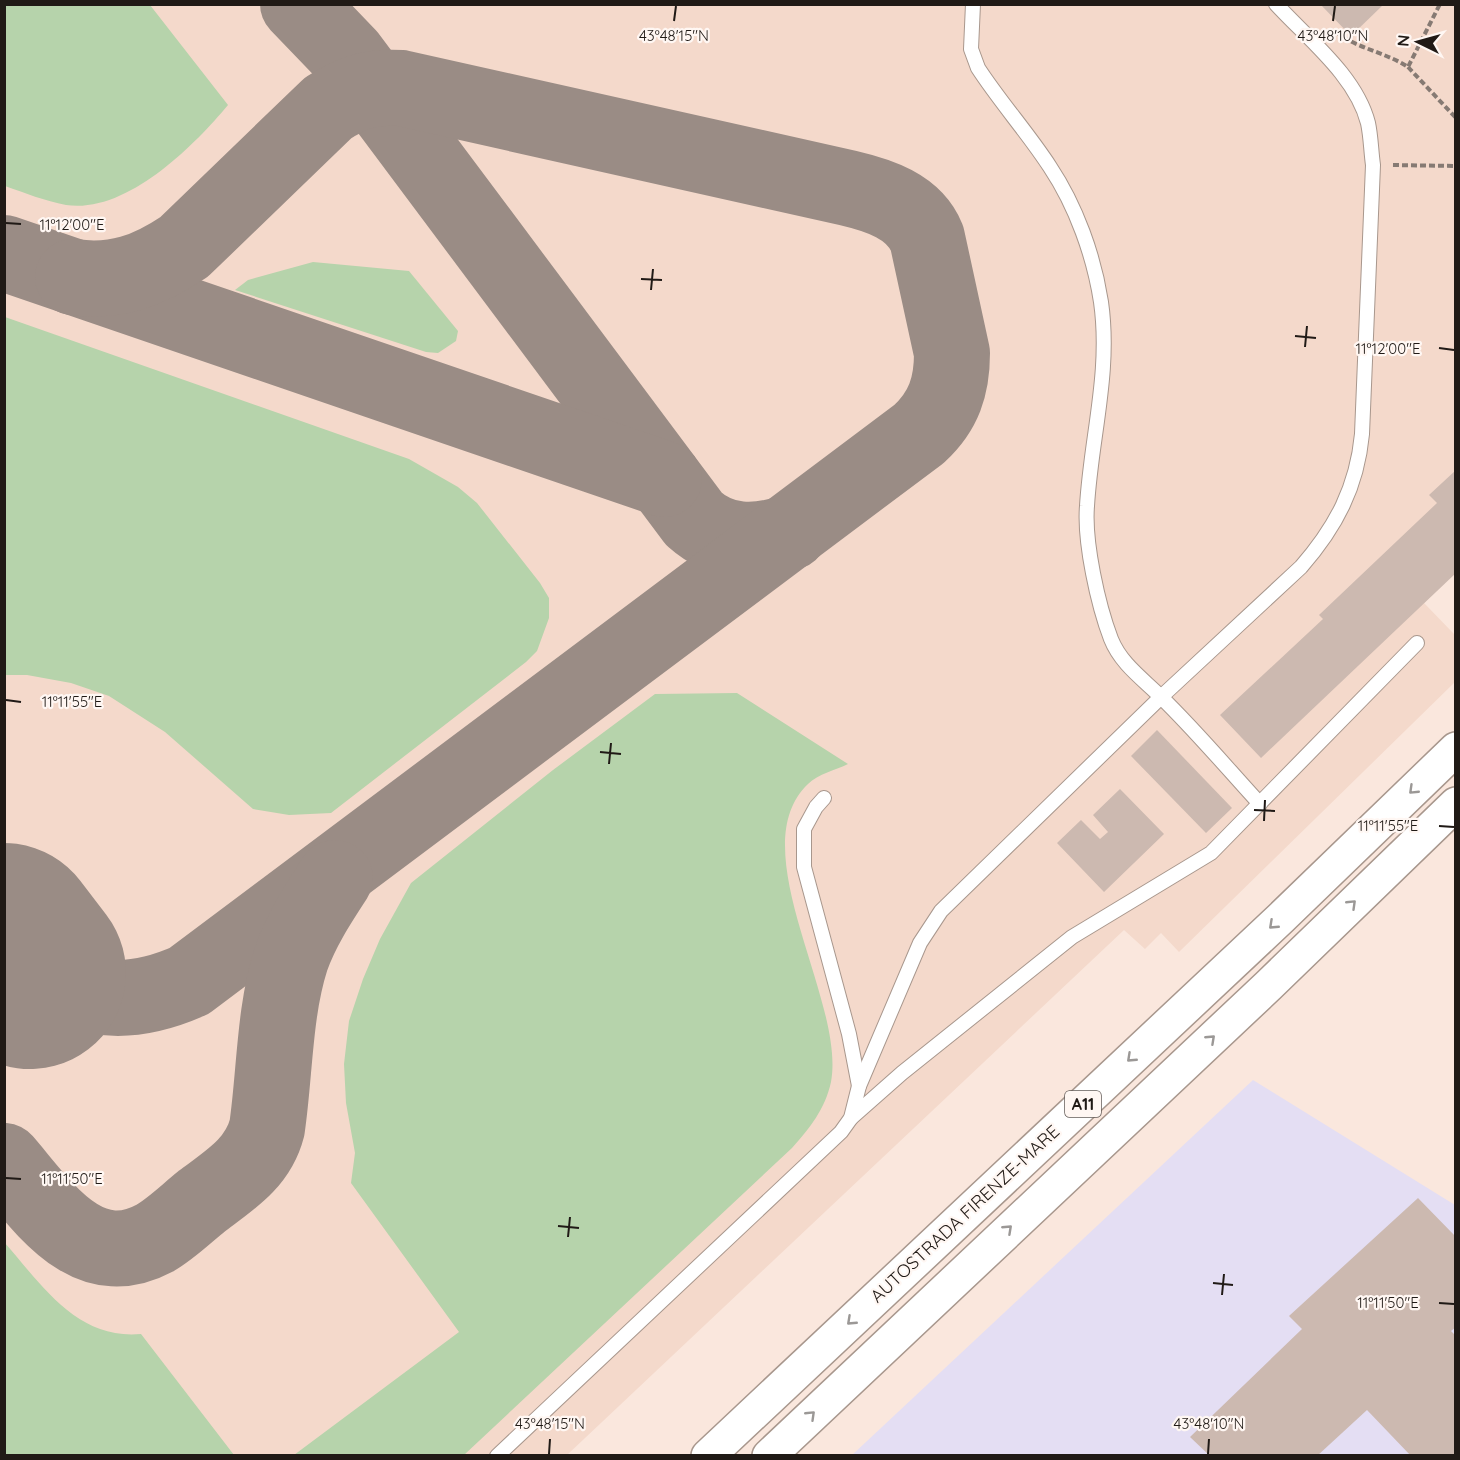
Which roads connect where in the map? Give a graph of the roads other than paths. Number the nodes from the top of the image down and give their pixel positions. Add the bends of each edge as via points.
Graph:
1 (973, 4) edge
2 (1276, 4) edge
3 (1417, 643) dead end
4 (1161, 697) junction
5 (1455, 749) edge
6 (824, 798) dead end
7 (1260, 804) junction
8 (1455, 804) edge
9 (859, 1086) junction
10 (851, 1118) junction
11 (497, 1455) edge
12 (708, 1455) edge
13 (769, 1455) edge

1 - 4 lane via 971,49 978,68 1060,184 1076,215 1095,276 1101,303 1103,376 1087,504 1089,547 1111,639 1127,664
2 - 4 lane via 1355,93 1368,123 1372,165 1359,463 1352,487 1331,528 1301,567
3 - 7 lane
4 - 7 lane
4 - 9 lane via 932,923
5 -> 12 highway, AUTOSTRADA FIRENZE-MARE / A11 via 1281,918
6 - 9 lane via 804,829 804,867
7 - 10 lane via 1211,853 1072,937
13 -> 8 highway, A11 via 1268,986
9 - 10 lane
10 - 11 lane via 825,1149

